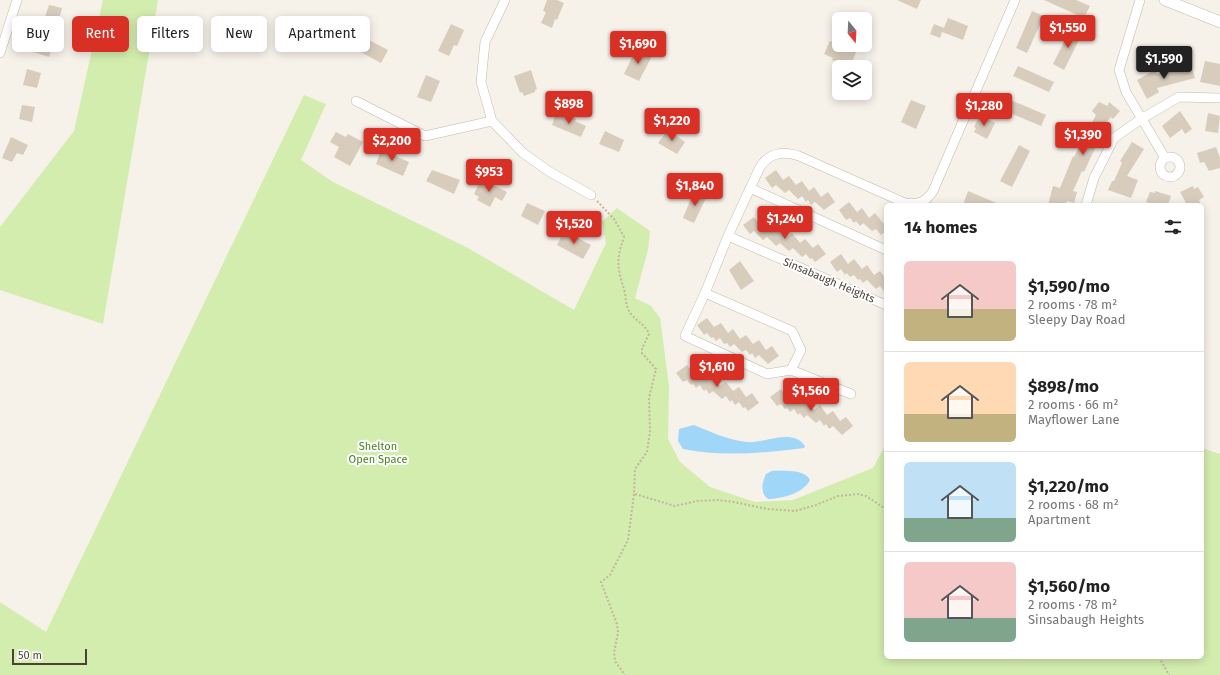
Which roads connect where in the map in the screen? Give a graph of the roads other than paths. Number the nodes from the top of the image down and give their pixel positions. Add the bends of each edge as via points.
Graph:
1 (17, 0) edge
2 (505, 0) edge
3 (1015, 0) edge
4 (1140, 0) edge
5 (1165, 0) edge
6 (1220, 22) edge
7 (0, 53) edge
8 (1220, 98) edge
9 (356, 101) dead end
10 (1141, 119) junction
11 (492, 121) junction
12 (1165, 158) dead end
13 (750, 188) junction
14 (591, 195) road end
15 (905, 203) edge
16 (919, 203) edge
17 (1087, 203) edge
18 (728, 236) junction
19 (884, 249) edge
20 (705, 293) junction
21 (884, 304) edge
22 (791, 370) junction
23 (851, 394) dead end

1 - 7 street
2 - 11 street via 485,42 481,82
3 - 16 street via 932,191 924,201
4 - 10 street via 1120,70 1126,92
5 - 6 street
8 - 10 street via 1179,98
9 - 11 street via 425,136
10 - 12 street
10 - 17 street via 1114,138 1094,178
11 - 14 street via 522,153
13 - 15 street via 765,160 774,154 786,152
13 - 18 street
13 - 19 street
18 - 20 street
18 - 21 street, Sinsabaugh Heights
20 - 22 street via 792,331 801,350
20 - 22 street via 685,336 767,374
22 - 23 street

